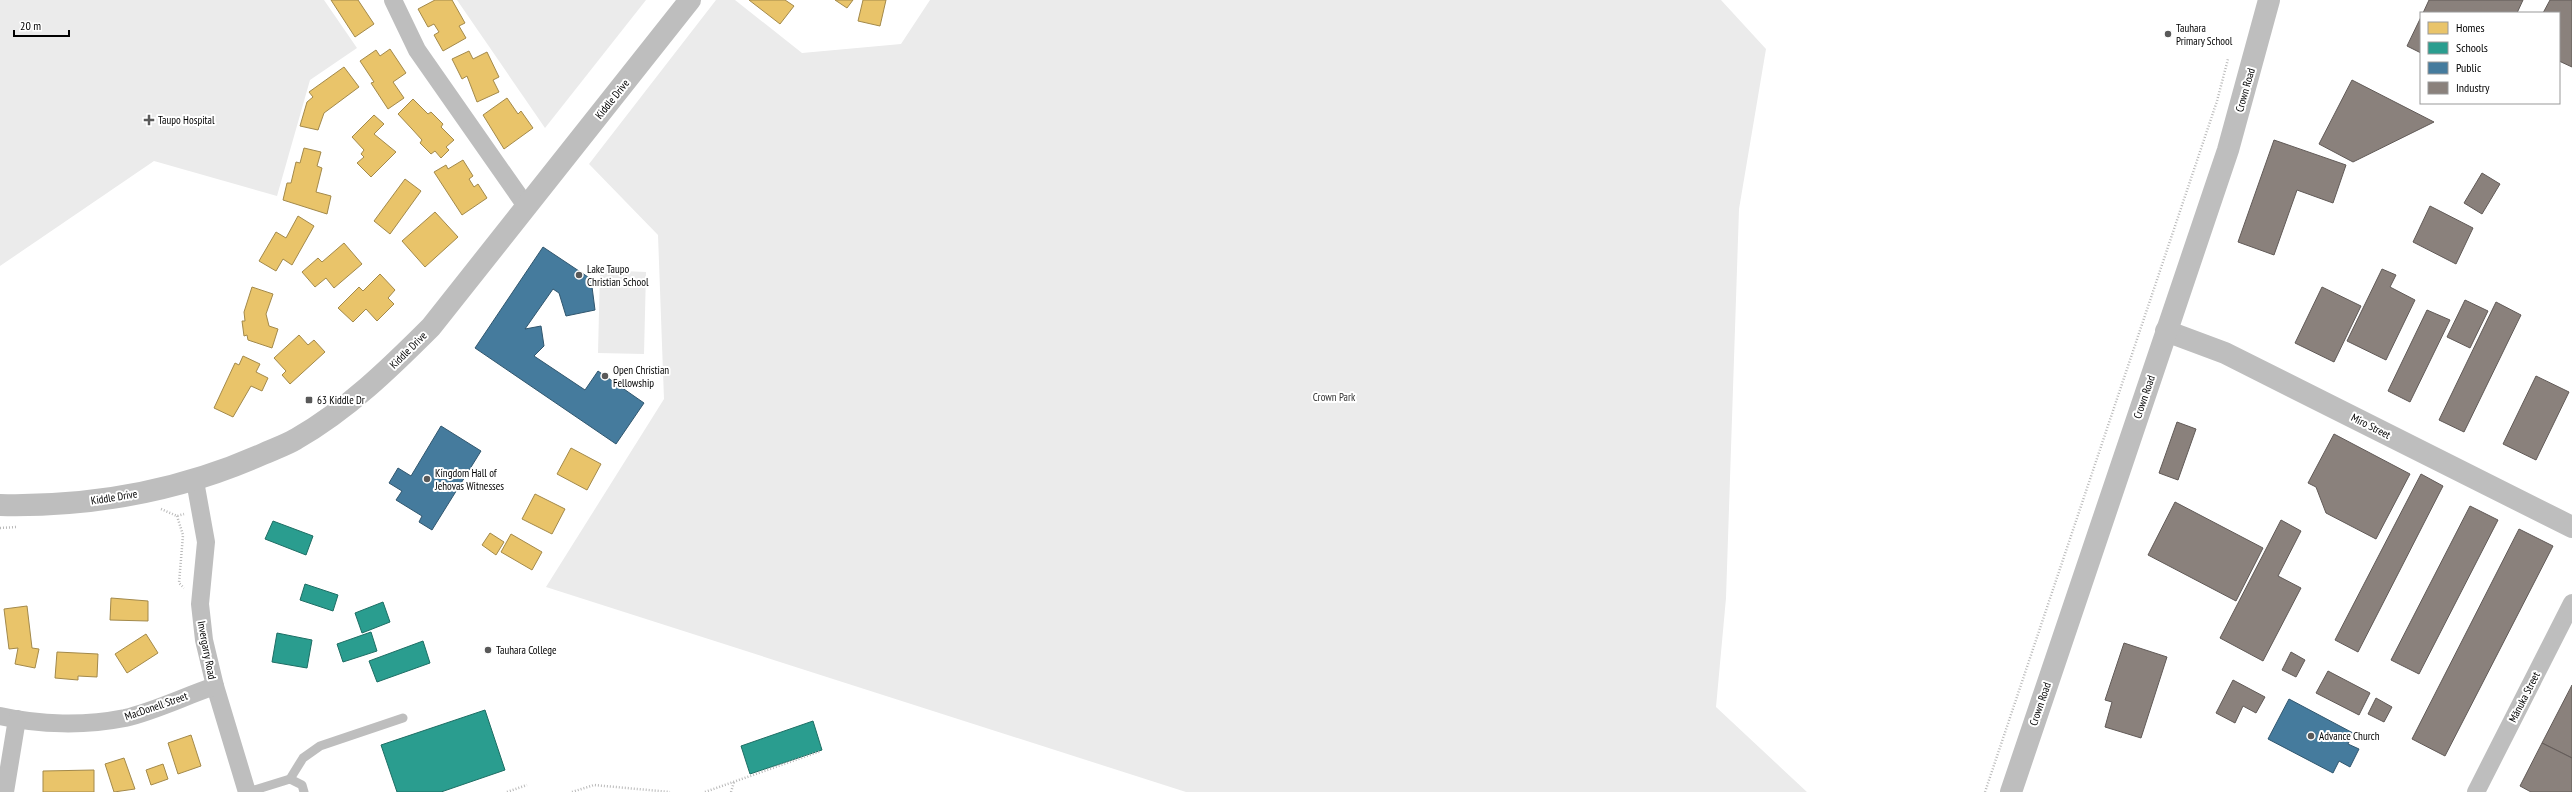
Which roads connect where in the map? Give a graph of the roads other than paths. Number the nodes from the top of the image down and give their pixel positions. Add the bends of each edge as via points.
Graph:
1 (393, 0) edge
2 (690, 0) edge
3 (2269, 0) edge
4 (526, 206) junction
5 (2166, 332) junction
6 (195, 481) junction
7 (0, 505) edge
8 (2572, 527) edge
9 (2572, 603) edge
10 (215, 686) junction
11 (9, 718) edge
12 (403, 718) dead end
13 (290, 778) junction
14 (5, 792) edge
15 (248, 792) edge
16 (304, 792) edge
17 (2011, 792) edge
18 (2476, 792) edge

1 - 4 street via 417,50
2 - 4 street, Kiddle Drive
3 - 5 street, Crown Road via 2228,150
4 - 6 street, Kiddle Drive via 431,327 385,374 296,440
5 - 8 street, Miro Street via 2225,353
5 - 17 street, Crown Road
6 - 7 street, Kiddle Drive via 72,504
6 - 10 street, Invergarry Road via 206,542 200,619
9 - 18 street, Mānuka Street
10 - 11 street, MacDonell Street via 126,718 84,724
10 - 15 street, Invergarry Road
11 - 14 street
12 - 13 lane via 320,746 303,758
13 - 15 lane
13 - 16 lane via 302,785

